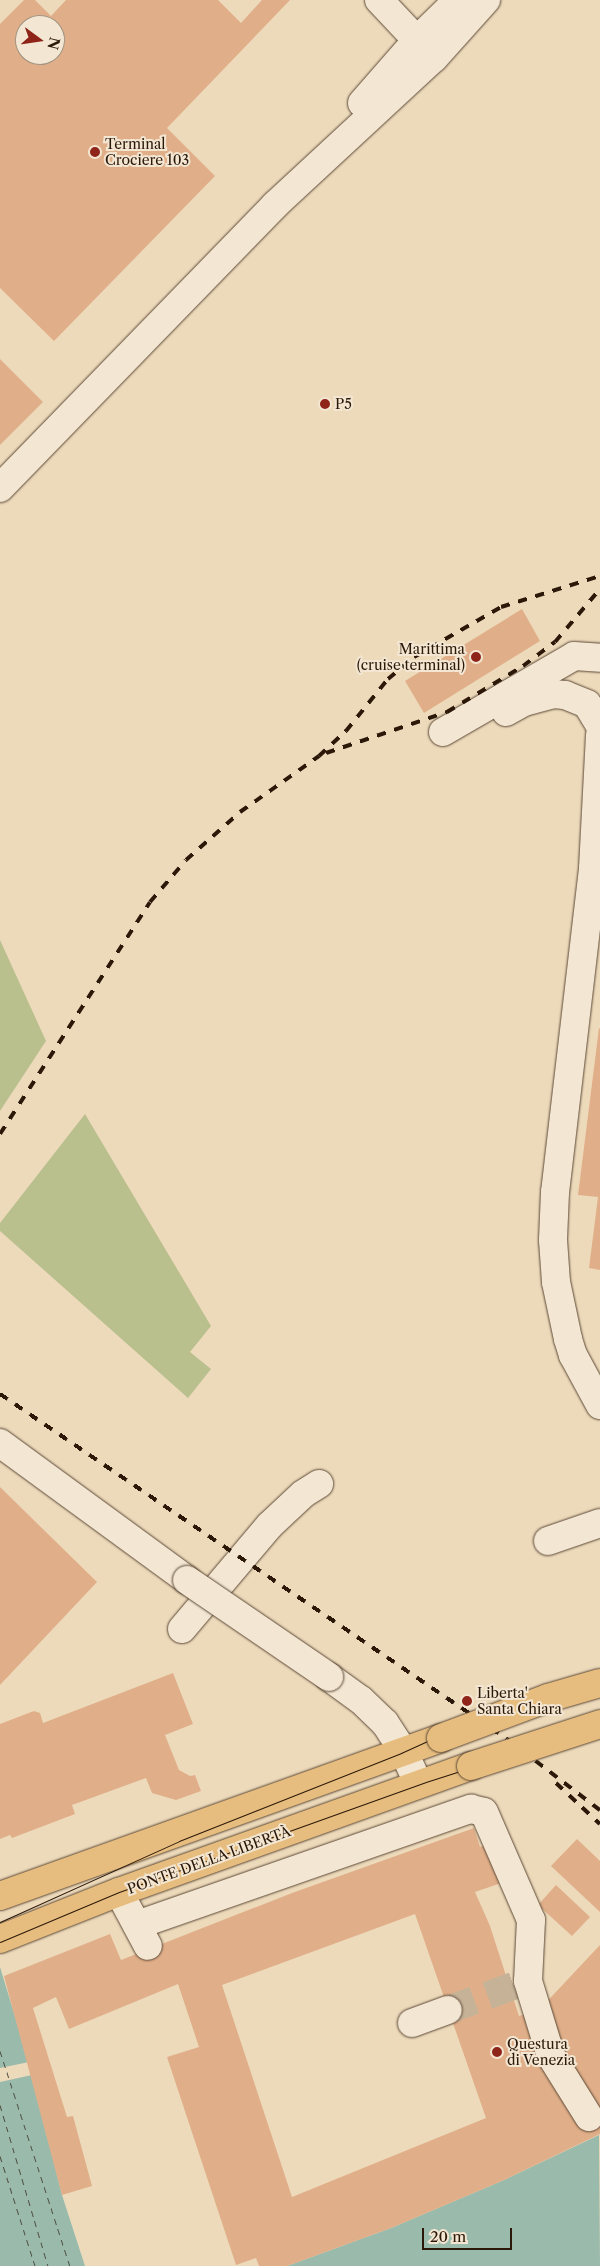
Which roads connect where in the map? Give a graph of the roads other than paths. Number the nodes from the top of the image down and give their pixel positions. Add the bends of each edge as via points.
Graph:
1 (378, 0) edge
2 (486, 0) edge
3 (444, 4) edge
4 (425, 49) junction
5 (0, 488) edge
6 (600, 658) edge
7 (600, 726) edge
8 (443, 732) dead end
9 (470, 732) dead end
10 (600, 735) edge
11 (596, 858) edge
12 (590, 1372) edge
13 (600, 1405) edge
14 (0, 1443) edge
15 (319, 1484) dead end
16 (600, 1523) edge
17 (548, 1541) dead end
18 (182, 1629) dead end
19 (600, 1683) edge
20 (600, 1724) edge
21 (404, 1752) junction
22 (418, 1783) junction
23 (119, 1892) junction
24 (0, 1896) edge
25 (0, 1939) edge
26 (448, 2010) tunnel mouth
27 (412, 2023) dead end
28 (589, 2117) dead end

1 - 4 street
2 - 4 street
3 - 4 street
4 - 5 street
6 - 8 street via 574,656
7 - 9 street via 586,704 553,694 524,702
10 - 11 street
11 - 12 street via 556,1183 553,1240 562,1317
12 - 13 street
14 - 21 street, bridge via 375,1712
15 - 18 street via 303,1494 270,1525
16 - 17 street
19 - 21 main road, bridge via 548,1698
20 - 22 main road, PONTE DELLA LIBERTÀ, bridge
21 - 22 street
21 - 24 main road
22 - 23 main road, PONTE DELLA LIBERTÀ
23 - 25 main road, PONTE DELLA LIBERTÀ
23 - 28 street via 143,1936 471,1809 484,1812 530,1920 525,1982 551,2056
26 - 27 street

